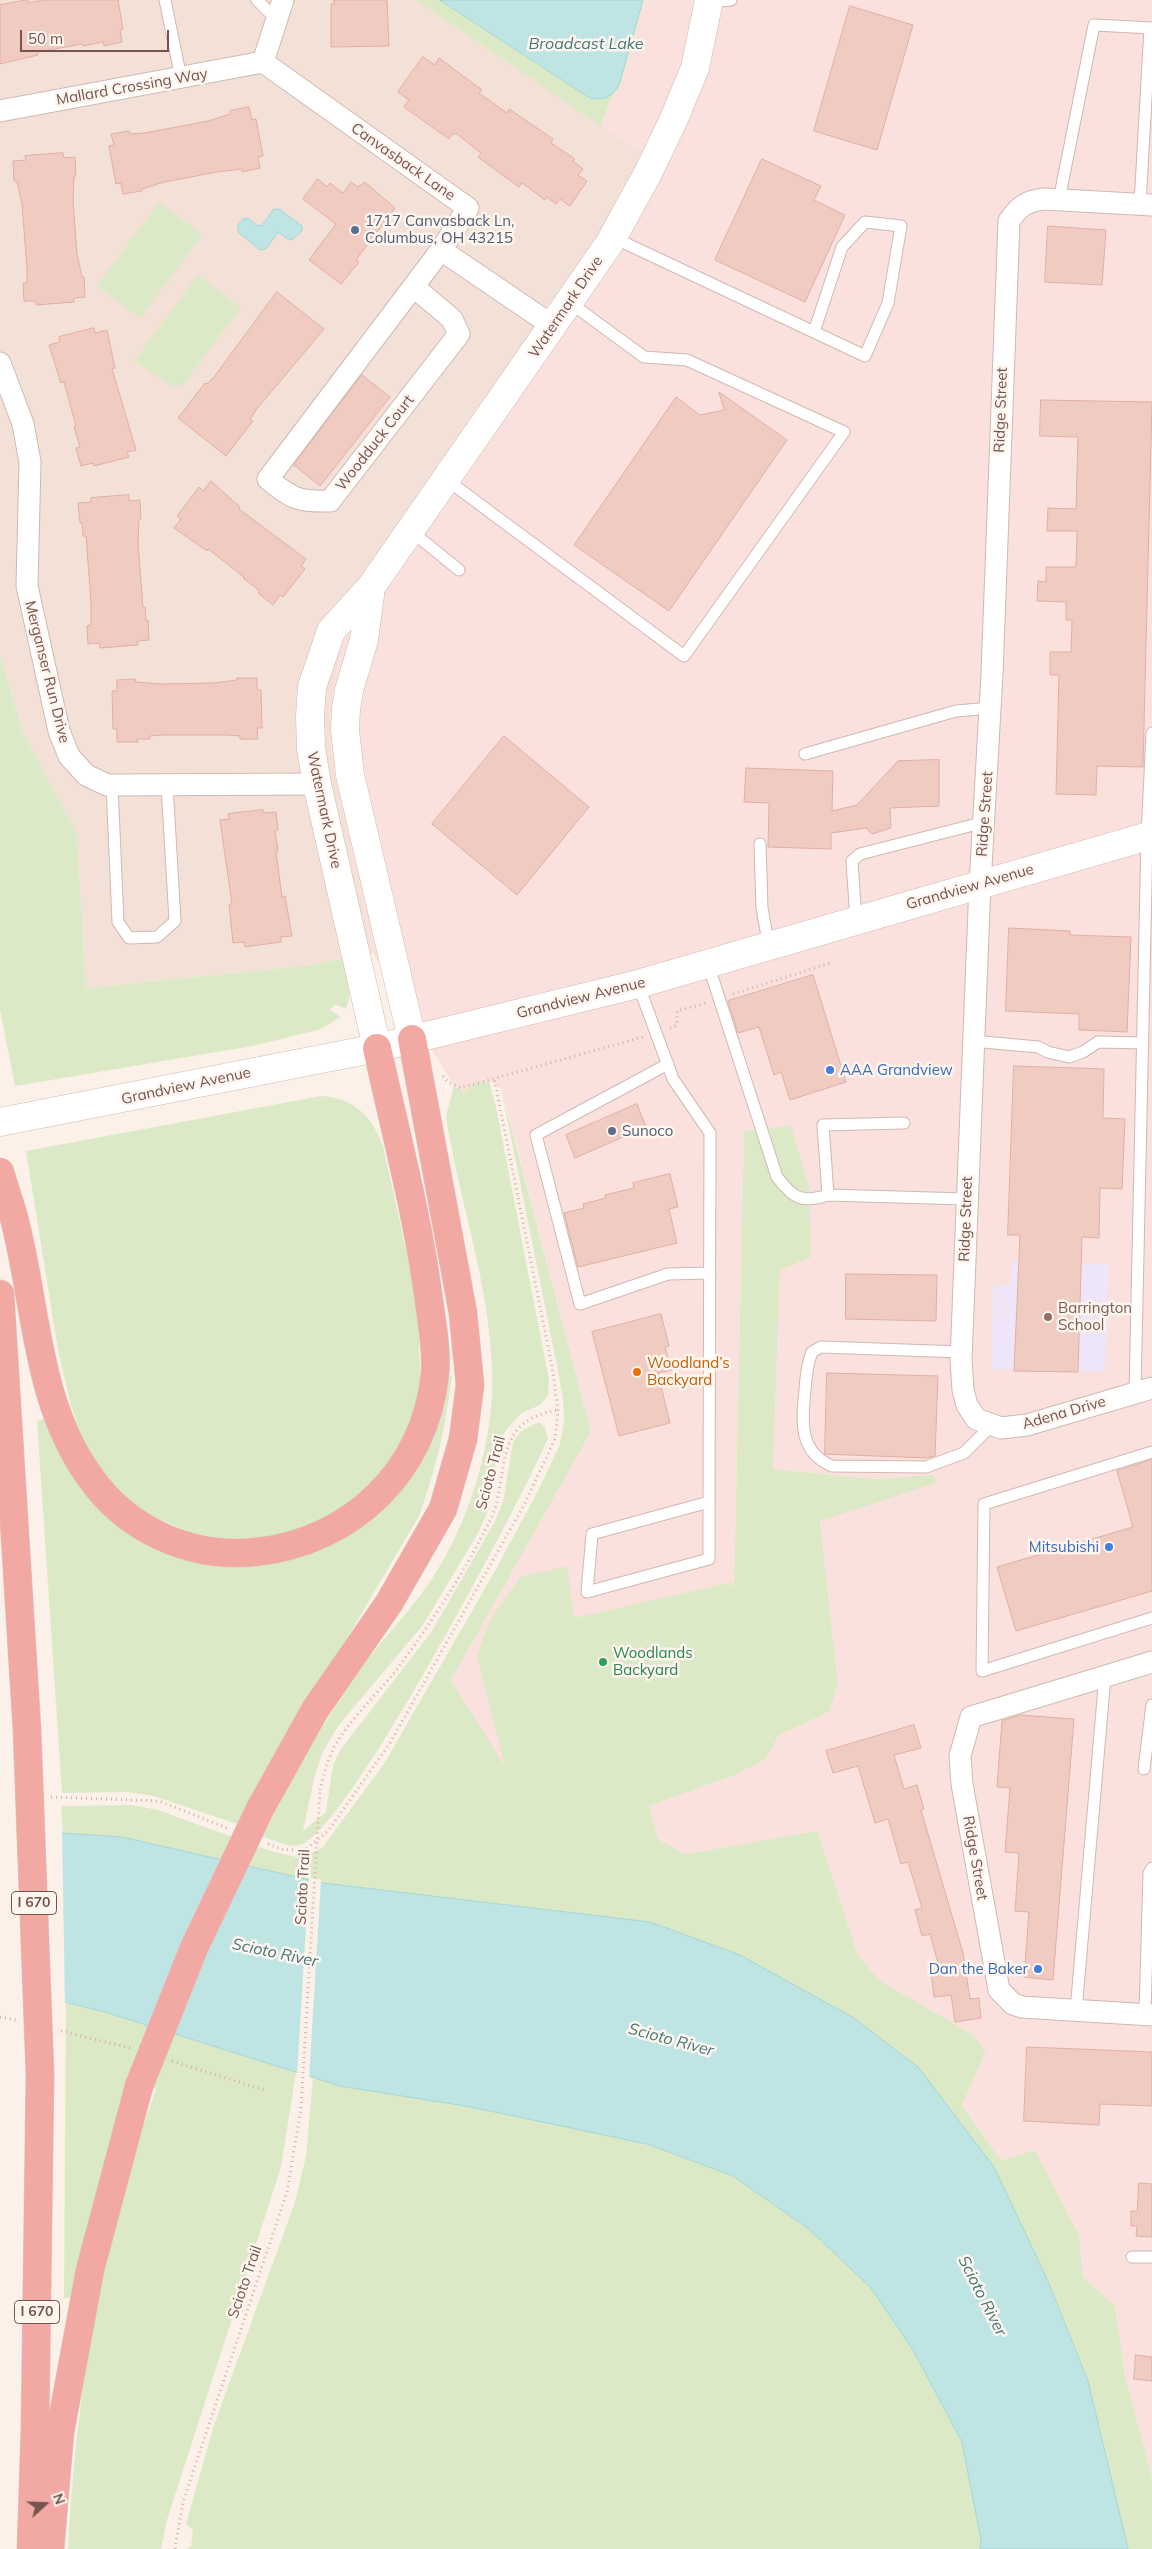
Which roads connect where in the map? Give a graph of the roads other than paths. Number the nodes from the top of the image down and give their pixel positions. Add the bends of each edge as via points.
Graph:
1 (165, 0) edge
2 (256, 0) edge
3 (716, 1) edge
4 (279, 9) edge
5 (1151, 28) edge
6 (263, 62) junction
7 (181, 78) junction
8 (0, 111) edge
9 (1147, 153) edge
10 (1059, 200) junction
11 (1146, 204) edge
12 (612, 238) junction
13 (440, 250) junction
14 (414, 287) junction
15 (569, 302) junction
16 (553, 326) junction
17 (814, 332) junction
18 (0, 364) edge
19 (447, 480) junction
20 (411, 531) junction
21 (459, 570) dead end
22 (371, 587) junction
23 (990, 708) junction
24 (1152, 733) edge
25 (805, 754) dead end
26 (317, 784) junction
27 (112, 785) junction
28 (167, 785) junction
29 (985, 822) junction
30 (1149, 836) edge
31 (760, 844) dead end
32 (980, 884) junction
33 (856, 921) junction
34 (769, 947) junction
35 (1148, 957) edge
36 (708, 964) junction
37 (638, 984) junction
38 (412, 1040) junction
39 (973, 1041) junction
40 (1143, 1044) junction
41 (377, 1048) junction
42 (668, 1064) junction
43 (1146, 1112) edge
44 (0, 1122) edge
45 (904, 1123) dead end
46 (0, 1172) edge
47 (828, 1195) junction
48 (966, 1199) junction
49 (710, 1273) junction
50 (0, 1294) edge
51 (962, 1352) junction
52 (1143, 1390) edge
53 (984, 1422) junction
54 (1152, 1452) edge
55 (709, 1502) junction
56 (1152, 1618) edge
57 (1152, 1664) edge
58 (1105, 1676) junction
59 (1152, 1705) edge
60 (1144, 1769) dead end
61 (1152, 1868) edge
62 (1076, 2011) junction
63 (1148, 2014) edge
64 (1132, 2257) dead end
65 (1152, 2257) edge
66 (31, 2549) edge
67 (50, 2549) edge

1 - 7 lane
2 - 4 lane
3 - 12 street, Watermark Drive via 681,103
4 - 6 street
5 - 9 lane
5 - 10 lane via 1094,25
6 - 7 street, Mallard Crossing Way
6 - 13 street, Canvasback Lane via 468,208
7 - 8 street, Mallard Crossing Way
9 - 11 lane
10 - 11 street
10 - 23 street, Ridge Street via 1030,201 1017,208 1009,221
12 - 15 street, Watermark Drive
12 - 17 lane
13 - 14 street, Woodduck Court
13 - 16 street
14 - 14 street, Woodduck Court via 268,479 283,492 306,502 330,501 459,334 452,319
15 - 16 street, Watermark Drive
15 - 19 lane via 644,357 687,360 844,432 684,656
16 - 19 street, Watermark Drive
17 - 17 lane via 866,356 888,303 901,226 865,222 842,246
18 - 27 street, Merganser Run Drive via 23,424 30,462 26,586 59,731 69,756 86,775
19 - 20 street, Watermark Drive
20 - 21 lane
20 - 22 street, Watermark Drive
22 - 26 street, Watermark Drive via 331,631 312,687 311,748
22 - 38 street, Watermark Drive via 364,640 349,690 345,730 347,753
23 - 25 lane via 956,711
23 - 29 street, Ridge Street
24 - 30 lane
26 - 28 street, Merganser Run Drive
26 - 41 street, Watermark Drive
27 - 28 street, Merganser Run Drive
27 - 28 lane via 118,922 129,938 157,937 175,921
29 - 32 street, Ridge Street
29 - 33 lane via 860,854 852,861
30 - 32 street, Grandview Avenue
30 - 35 lane
31 - 34 lane via 762,908
32 - 33 street, Grandview Avenue
32 - 39 street, Ridge Street
33 - 34 street, Grandview Avenue
34 - 36 street, Grandview Avenue
35 - 40 lane
36 - 37 street, Grandview Avenue
36 - 47 lane via 777,1177 790,1194 801,1199
37 - 38 street, Grandview Avenue
37 - 42 lane
38 - 41 street, Grandview Avenue
38 - 67 highway, bridge via 463,1313 470,1385 463,1439 443,1509 390,1603 315,1710 260,1809 194,1948 139,2086 90,2270 60,2432
39 - 40 lane via 1038,1047 1069,1056 1098,1042
39 - 48 street, Ridge Street
40 - 43 lane
41 - 44 street, Grandview Avenue
41 - 46 highway via 424,1264 436,1372 420,1435 406,1463 386,1489 337,1526 300,1544 236,1554 201,1551 138,1524 112,1505 89,1476 55,1413 16,1225
42 - 49 lane via 673,1079 710,1134
42 - 49 lane via 536,1135 580,1304 668,1274
43 - 52 lane
45 - 47 lane via 823,1125
47 - 48 lane
48 - 51 street, Ridge Street
49 - 55 lane
50 - 66 highway, I 670, bridge via 28,1730 40,2076
51 - 53 street, Ridge Street via 962,1390 967,1405
51 - 53 lane via 822,1347 812,1352 808,1362 802,1425 808,1443 820,1461 832,1466 926,1467 964,1453
52 - 53 street, Adena Drive via 1026,1425 1001,1428
54 - 56 lane via 984,1504 982,1671
55 - 55 lane via 709,1558 588,1592 592,1534
57 - 58 street
58 - 62 lane
58 - 62 street, Ridge Street via 971,1717 960,1756 962,1784 997,1984 1006,1997 1022,2008
59 - 60 lane
61 - 63 lane via 1149,1873
62 - 63 street
64 - 65 lane

